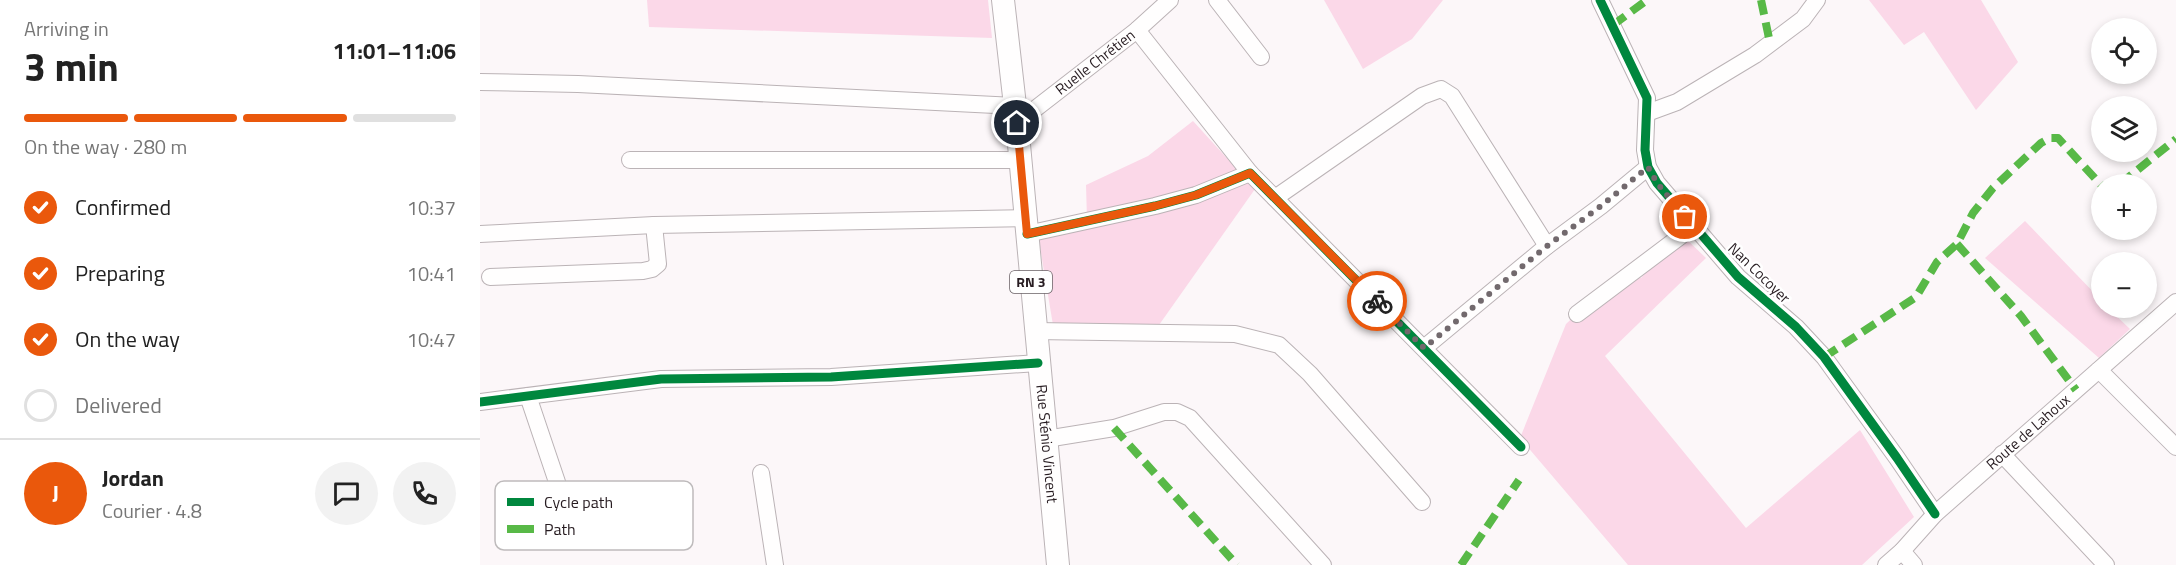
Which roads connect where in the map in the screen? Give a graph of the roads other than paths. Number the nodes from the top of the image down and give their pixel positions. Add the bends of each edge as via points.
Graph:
1 (1003, 0) edge
2 (1170, 0) edge
3 (1216, 0) edge
4 (1600, 0) edge
5 (1817, 0) edge
6 (1137, 30) junction
7 (1261, 57) dead end
8 (480, 82) edge
9 (1647, 113) junction
10 (1016, 114) junction
11 (630, 160) dead end
12 (1020, 160) junction
13 (1648, 167) junction
14 (1250, 173) junction
15 (1275, 198) junction
16 (654, 225) junction
17 (1026, 226) junction
18 (1694, 226) junction
19 (480, 234) edge
20 (1547, 246) junction
21 (490, 277) dead end
22 (2176, 302) edge
23 (1577, 314) dead end
24 (1035, 331) junction
25 (1424, 348) junction
26 (1038, 363) junction
27 (2099, 370) junction
28 (528, 396) junction
29 (480, 402) edge
30 (1046, 439) junction
31 (1521, 447) dead end
32 (2176, 447) edge
33 (2002, 454) junction
34 (761, 473) dead end
35 (557, 481) edge
36 (1422, 502) dead end
37 (1935, 514) junction
38 (1902, 551) junction
39 (775, 565) edge
40 (1058, 565) edge
41 (1323, 565) edge
42 (1886, 565) edge
43 (1914, 565) edge
44 (2106, 565) edge

1 - 10 main road, Rue Sténio Vincent / RN 3
2 - 6 street, Ruelle Chrétien
3 - 7 street
4 - 9 street, Nan Cocoyer via 1647,98
5 - 9 street via 1803,19 1755,55 1677,102
6 - 10 street, Ruelle Chrétien
6 - 14 street
8 - 10 street via 578,84
9 - 13 street, Nan Cocoyer
10 - 12 main road, Rue Sténio Vincent / RN 3
11 - 12 street
12 - 17 main road, Rue Sténio Vincent / RN 3
13 - 18 street, Nan Cocoyer
13 - 20 street
14 - 15 street
14 - 17 street via 1196,195 1155,206
15 - 20 street via 1422,96 1441,89 1452,96
15 - 25 street
16 - 17 street
16 - 19 street
16 - 21 street via 658,264 652,269
17 - 24 main road, Rue Sténio Vincent / RN 3
18 - 23 street
18 - 37 street, Nan Cocoyer via 1738,277 1824,357
20 - 25 street
22 - 27 street, Route de Lahoux
24 - 26 main road, Rue Sténio Vincent / RN 3
24 - 36 street via 1235,334 1279,345 1310,374
25 - 31 street
26 - 28 street via 831,377 661,379
26 - 30 main road, Rue Sténio Vincent / RN 3
27 - 32 street
27 - 33 street, Route de Lahoux
28 - 29 street
28 - 35 street
30 - 40 main road, Rue Sténio Vincent / RN 3
30 - 41 street via 1177,412 1190,418
33 - 37 street, Route de Lahoux
33 - 44 street
34 - 39 street
37 - 38 street, Route de Lahoux
38 - 42 street, Route de Lahoux
38 - 43 street

